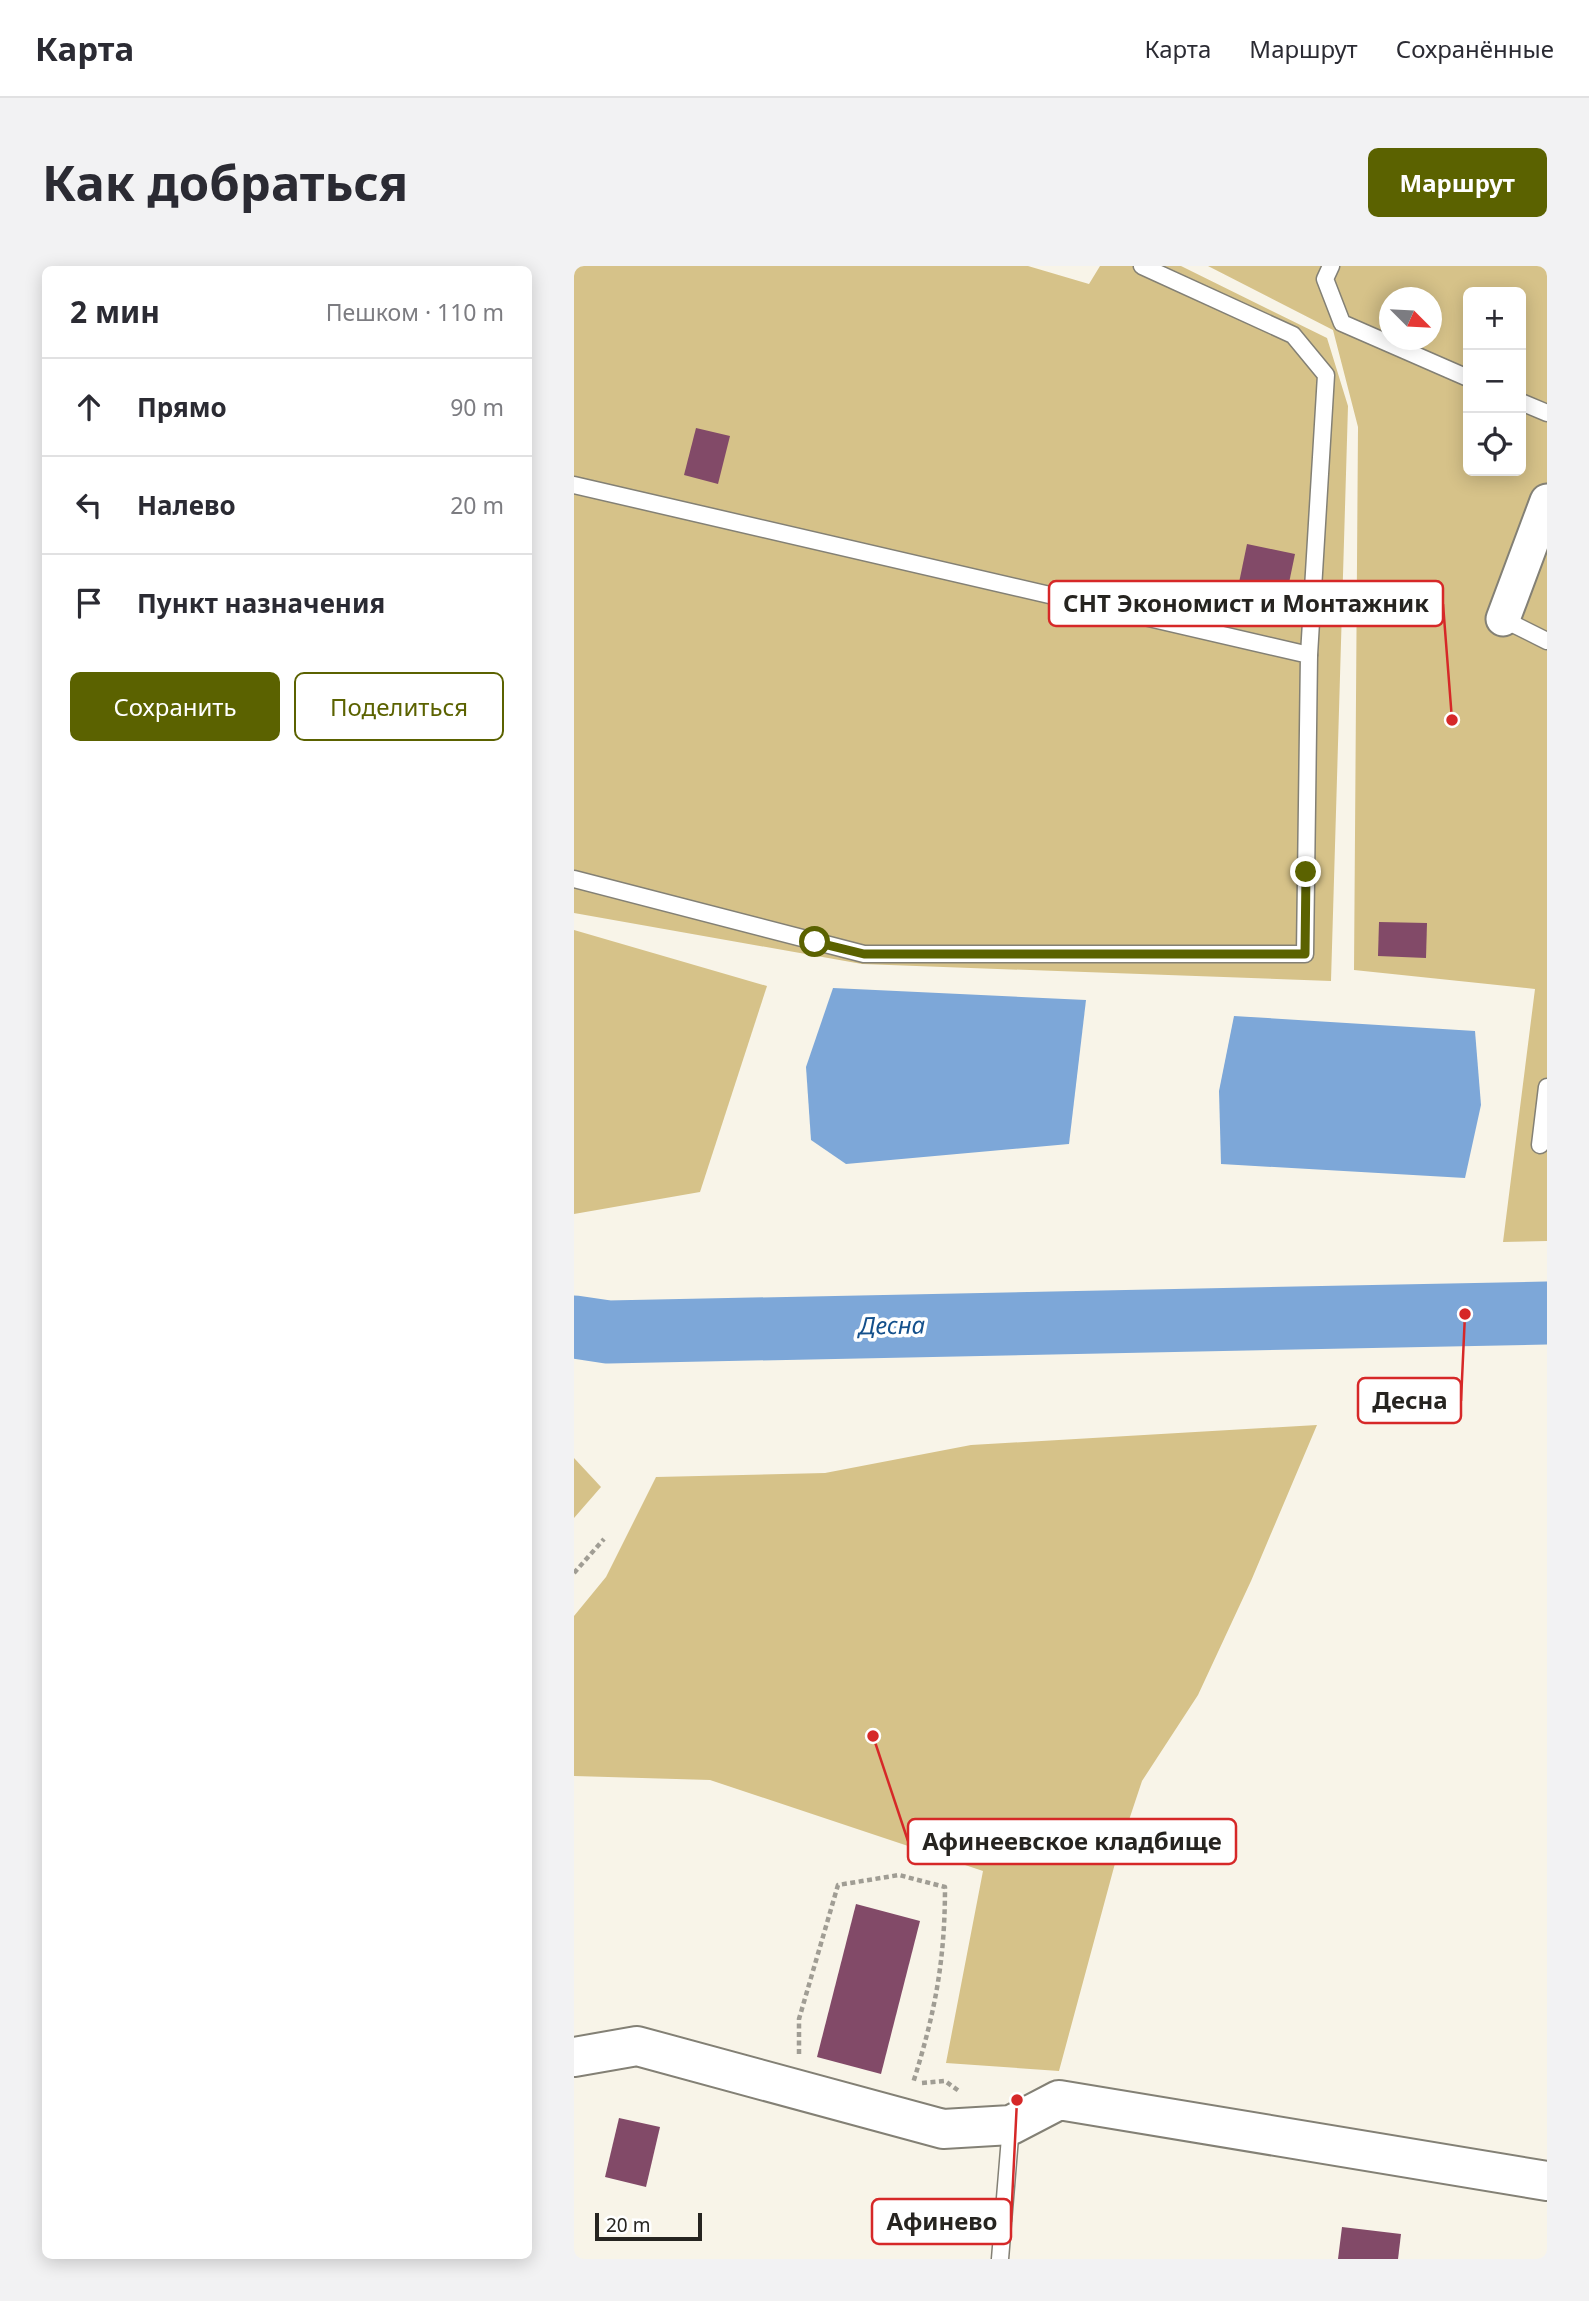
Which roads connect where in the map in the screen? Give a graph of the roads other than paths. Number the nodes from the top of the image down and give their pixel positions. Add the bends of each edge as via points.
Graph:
1 (1142, 266) edge
2 (1331, 266) edge
3 (1463, 377) edge
4 (1526, 403) edge
5 (1547, 413) edge
6 (574, 485) edge
7 (1547, 501) edge
8 (1503, 619) joint
9 (1547, 641) edge
10 (1309, 655) junction
11 (574, 879) edge
12 (1547, 1087) edge
13 (1540, 1145) dead end
14 (574, 2057) edge
15 (997, 2126) junction
16 (1547, 2181) edge
17 (1000, 2259) edge

1 - 10 lane via 1293,335 1326,375
2 - 3 lane via 1325,279 1342,323
4 - 5 lane
6 - 10 lane
7 - 8 street
8 - 9 lane
10 - 11 lane via 1305,954 864,954
12 - 13 lane
14 - 15 street via 637,2046 943,2129
15 - 16 street via 1059,2100
15 - 17 lane

